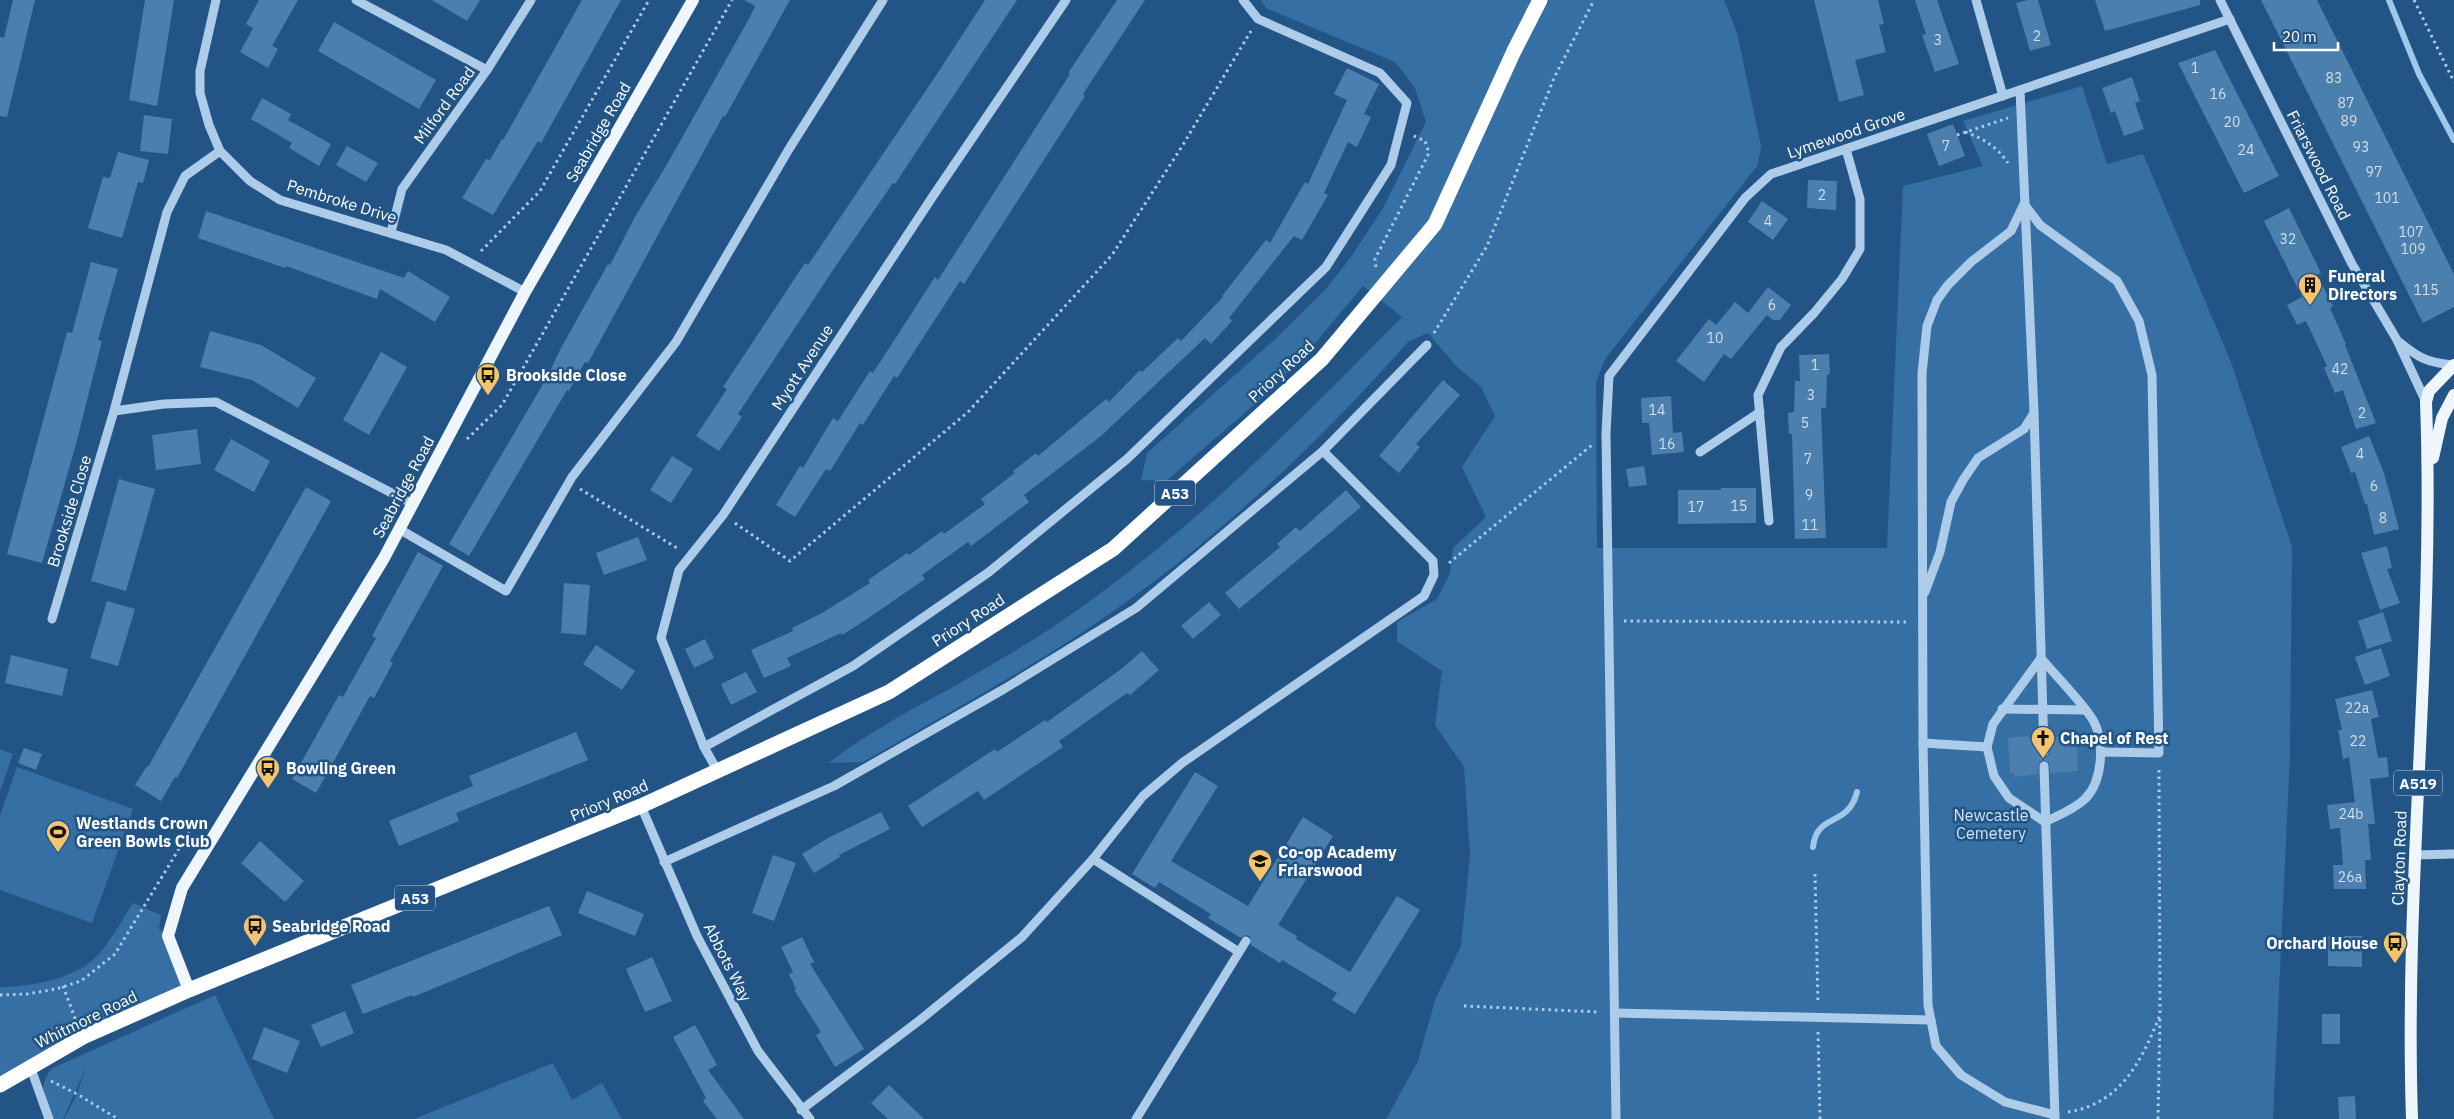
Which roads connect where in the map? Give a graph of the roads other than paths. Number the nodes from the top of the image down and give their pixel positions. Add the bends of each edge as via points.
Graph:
1 (216, 0) edge
2 (356, 0) edge
3 (531, 0) edge
4 (693, 0) edge
5 (883, 0) edge
6 (1066, 0) edge
7 (1243, 0) edge
8 (1540, 0) edge
9 (1976, 0) edge
10 (2220, 0) edge
11 (2230, 19) junction
12 (487, 70) junction
13 (2020, 90) junction
14 (2003, 96) junction
15 (1846, 149) junction
16 (220, 151) junction
17 (2024, 204) junction
18 (391, 232) junction
19 (525, 292) junction
20 (2397, 340) junction
21 (1427, 345) road end
22 (2453, 365) edge
23 (2454, 395) edge
24 (2426, 402) junction
25 (114, 411) junction
26 (1760, 412) junction
27 (2034, 412) junction
28 (1323, 451) junction
29 (1700, 452) dead end
30 (2429, 477) junction
31 (413, 504) junction
32 (1769, 521) dead end
33 (399, 529) junction
34 (1923, 597) junction
35 (52, 619) dead end
36 (2040, 658) junction
37 (2002, 709) junction
38 (2043, 709) junction
39 (2084, 710) junction
40 (1923, 743) junction
41 (704, 747) junction
42 (1988, 747) junction
43 (2044, 752) dead end
44 (2102, 752) junction
45 (2044, 766) dead end
46 (717, 770) junction
47 (641, 806) junction
48 (2045, 822) junction
49 (2454, 854) edge
50 (2415, 855) junction
51 (1093, 859) junction
52 (664, 862) junction
53 (1246, 941) dead end
54 (1239, 952) junction
55 (189, 990) junction
56 (1615, 1013) junction
57 (1931, 1020) junction
58 (30, 1066) junction
59 (0, 1085) edge
60 (801, 1110) junction
61 (2055, 1117) edge
62 (49, 1119) edge
63 (810, 1119) edge
64 (1136, 1119) edge
65 (1616, 1119) edge
66 (2412, 1119) edge

1 - 16 street, Pembroke Drive via 200,71 200,93 208,125
2 - 12 street
3 - 12 street, Milford Road
4 - 19 main road, Seabridge Road
5 - 33 street via 789,149 676,342 569,482 506,591
6 - 41 street, Myott Avenue via 723,515 679,570 660,638
7 - 41 street, Priory Road via 1258,19 1380,73 1407,103 1391,165 1326,267 1127,459 989,572 853,666
8 - 46 highway, Priory Road / A53 via 1435,224 1322,359 1113,549 889,692
9 - 14 street
10 - 11 street, Friarswood Road
11 - 13 street, Lymewood Grove
11 - 20 street, Friarswood Road via 2352,264
12 - 18 street, Milford Road via 402,189
13 - 14 street, Lymewood Grove
13 - 17 street
14 - 15 street, Lymewood Grove
15 - 26 street via 1860,198 1860,249 1842,279 1780,347 1758,395
15 - 56 street, Lymewood Grove via 1771,174 1745,198 1609,376 1606,433
16 - 18 street, Pembroke Drive via 250,180 280,200
16 - 25 street, Brookside Close via 185,176 167,212
17 - 27 street
17 - 34 street via 2011,231 1948,285 1937,300 1927,326 1922,373
17 - 44 street via 2040,224 2117,281 2140,321 2152,375 2159,753
18 - 19 street, Pembroke Drive via 446,250
19 - 31 main road, Seabridge Road
20 - 22 street, Friarswood Road via 2423,360
20 - 24 street, Friarswood Road
21 - 28 street
22 - 24 main road via 2429,391
23 - 30 main road, A519 via 2442,418
24 - 30 main road, A519
25 - 31 street via 164,404 216,402
25 - 35 street, Brookside Close
26 - 29 street
26 - 32 street
27 - 34 street via 2024,429 1978,458 1963,480 1951,502 1940,552
27 - 36 street
28 - 51 street via 1433,561 1434,575 1424,596 1182,763 1143,796
28 - 52 street via 1136,608 1004,689 834,786
30 - 50 main road, Clayton Road / A519
31 - 33 main road, Seabridge Road
33 - 55 main road, Seabridge Road via 182,888 168,936
34 - 40 street
36 - 37 street
36 - 38 street
36 - 39 street
37 - 38 street
37 - 42 street via 1993,724
38 - 39 street
38 - 43 street
39 - 44 street via 2093,720
40 - 42 street
40 - 57 street via 1928,1005
41 - 46 street, Myott Avenue
42 - 48 street via 1994,776 2009,798
44 - 48 street via 2098,778 2086,798 2071,810
45 - 48 street
46 - 47 highway, Priory Road / A53
47 - 52 street, Abbots Way
47 - 55 highway, Priory Road / A53
48 - 61 street
49 - 50 street
50 - 66 main road, Clayton Road / A519
51 - 54 street
51 - 60 street via 1022,938
52 - 60 street, Abbots Way via 697,936 758,1051
53 - 54 street
54 - 64 street
55 - 58 highway, Whitmore Road / A53 via 83,1037
56 - 57 street
56 - 65 street, Lymewood Grove
57 - 61 street via 1936,1046 1961,1075 2005,1102
58 - 59 highway, Whitmore Road / A53
58 - 62 street
60 - 63 street, Abbots Way

